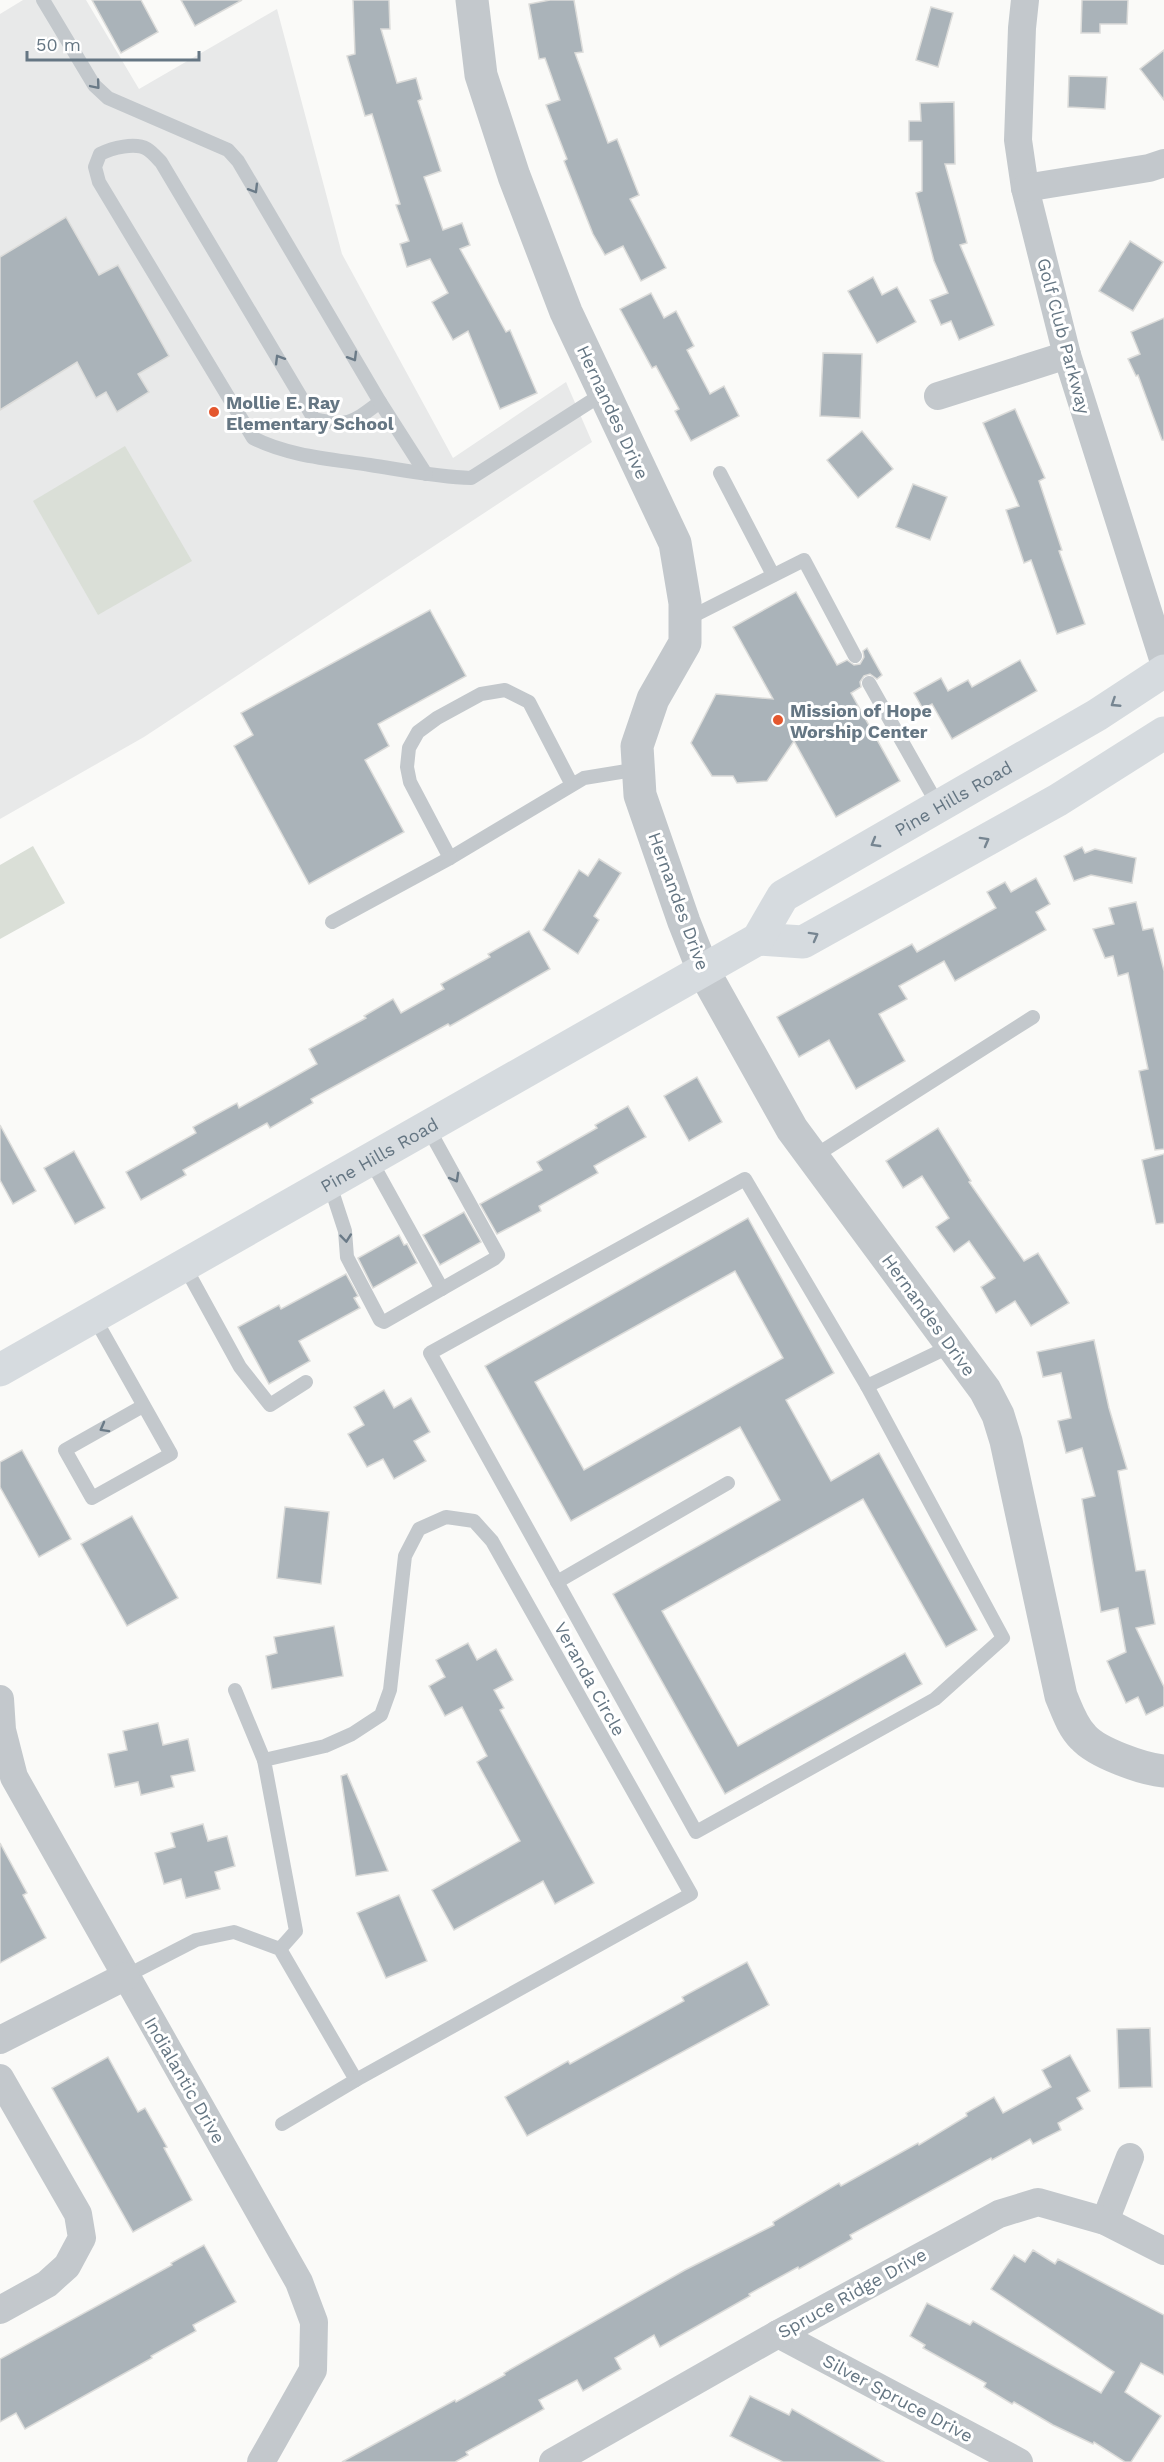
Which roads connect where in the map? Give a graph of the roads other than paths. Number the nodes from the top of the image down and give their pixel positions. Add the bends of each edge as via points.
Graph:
1 (43, 0) edge
2 (472, 0) edge
3 (1025, 0) edge
4 (1164, 163) edge
5 (1025, 188) junction
6 (1067, 355) junction
7 (604, 393) junction
8 (938, 396) dead end
9 (380, 402) junction
10 (720, 472) dead end
11 (426, 474) junction
12 (773, 575) junction
13 (685, 620) junction
14 (855, 656) dead end
15 (1164, 662) edge
16 (1164, 671) edge
17 (869, 683) dead end
18 (1164, 733) edge
19 (639, 769) junction
20 (572, 785) junction
21 (939, 807) junction
22 (450, 858) junction
23 (332, 922) dead end
24 (758, 939) junction
25 (703, 970) junction
26 (1033, 1017) dead end
27 (427, 1126) junction
28 (813, 1157) junction
29 (370, 1159) junction
30 (329, 1182) junction
31 (184, 1265) junction
32 (442, 1289) junction
33 (94, 1317) junction
34 (951, 1346) junction
35 (0, 1370) edge
36 (306, 1382) dead end
37 (867, 1386) junction
38 (143, 1406) junction
39 (728, 1483) dead end
40 (557, 1582) junction
41 (235, 1690) dead end
42 (0, 1699) edge
43 (264, 1760) junction
44 (1164, 1771) edge
45 (280, 1949) junction
46 (126, 1976) junction
47 (0, 2040) edge
48 (0, 2078) edge
49 (356, 2080) junction
50 (282, 2124) dead end
51 (1130, 2157) dead end
52 (1105, 2221) junction
53 (1164, 2251) edge
54 (0, 2310) edge
55 (778, 2334) junction
56 (261, 2462) edge
57 (553, 2462) edge
58 (1019, 2462) edge

1 -> 9 lane via 94,85 108,98 228,150 238,161
2 - 7 street, Hernandes Drive via 481,75 514,176 567,312
3 - 5 street, Golf Club Parkway via 1018,140
4 - 5 street
5 - 6 street, Golf Club Parkway
6 - 8 street
6 - 15 street, Golf Club Parkway
7 - 11 lane via 471,478
7 - 13 street, Hernandes Drive via 675,543
9 - 11 lane
9 -> 11 lane via 347,423 314,418 161,162 146,148 130,146 100,154 95,167 99,182 253,438 268,446
10 - 12 lane
12 - 13 lane
12 - 14 lane via 804,560
13 - 19 street, Hernandes Drive via 685,644 653,699 637,746
16 -> 21 main road, Pine Hills Road
17 - 21 lane
24 -> 18 main road via 803,942 1058,800
19 - 20 lane via 584,778
19 - 25 street, Hernandes Drive via 640,795
20 - 22 lane
20 - 22 lane via 529,702 505,690 481,694 437,718 418,732 409,748 407,767 410,782
21 -> 24 main road, Pine Hills Road via 783,896
22 - 23 lane
24 - 25 main road, Pine Hills Road
25 - 27 main road, Pine Hills Road
25 - 28 street, Hernandes Drive via 792,1129
26 - 28 lane
27 - 29 main road, Pine Hills Road
27 -> 32 lane via 498,1255
28 - 34 street, Hernandes Drive
29 - 30 main road, Pine Hills Road
29 - 32 lane
30 - 31 main road, Pine Hills Road
30 -> 32 lane via 345,1231 347,1257 380,1320 384,1322
31 - 33 main road, Pine Hills Road
31 - 36 lane via 240,1367 270,1405
33 - 35 main road, Pine Hills Road
33 - 38 lane
34 - 37 lane
34 - 44 street, Hernandes Drive via 985,1390 998,1415 1061,1696 1071,1720 1083,1738 1099,1749
37 - 40 lane via 745,1179 430,1353
37 - 40 lane via 1003,1638 935,1699 696,1832
38 -> 38 lane via 65,1450 92,1498 171,1454
39 - 40 lane
41 - 43 lane
42 - 46 street, Indialantic Drive via 2,1730 14,1777
43 - 45 lane via 296,1931
43 - 49 lane, Veranda Circle via 325,1746 381,1715 390,1690 405,1556 419,1529 446,1517 474,1521 492,1541 691,1894
45 - 46 lane via 234,1932 196,1940
45 - 49 lane
46 - 47 street
46 - 56 street, Indialantic Drive via 299,2282 314,2322 313,2370
48 - 54 street via 78,2214 82,2238 67,2266 47,2284
49 - 50 lane
51 - 52 street
52 - 53 street, Spruce Ridge Drive
52 - 55 street, Spruce Ridge Drive via 1038,2202 999,2214
55 - 57 street, Spruce Ridge Drive
55 - 58 street, Silver Spruce Drive

